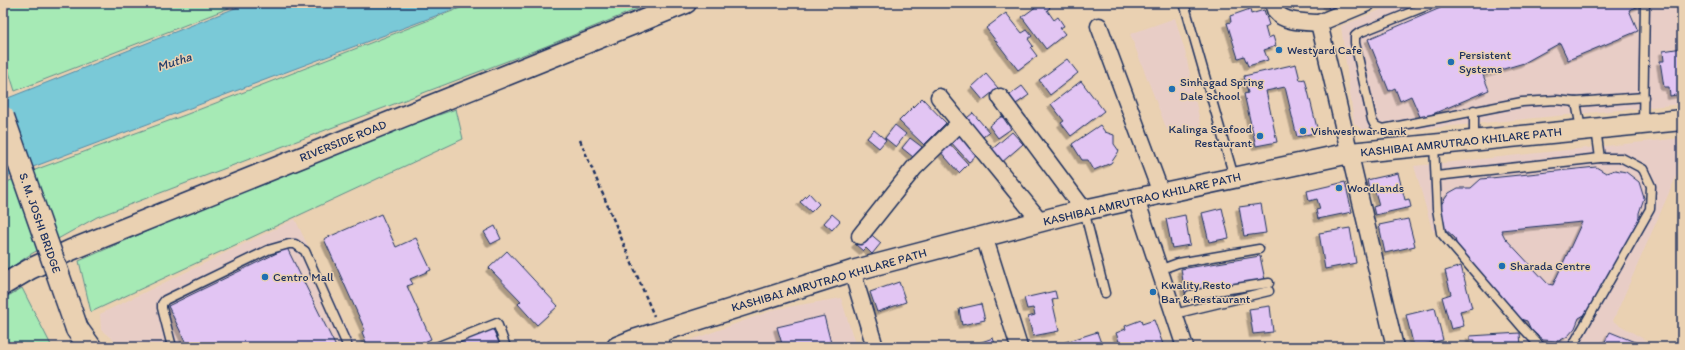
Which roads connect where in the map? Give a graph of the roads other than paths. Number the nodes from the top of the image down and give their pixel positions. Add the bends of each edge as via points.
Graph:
1 (686, 3) edge
2 (1184, 3) edge
3 (1272, 3) edge
4 (1367, 3) edge
5 (1434, 3) edge
6 (1645, 3) edge
7 (1319, 23) junction
8 (1099, 26) dead end
9 (1644, 96) junction
10 (939, 97) dead end
11 (1000, 97) dead end
12 (1576, 102) junction
13 (1474, 110) junction
14 (3, 117) edge
15 (1682, 120) edge
16 (960, 123) junction
17 (1643, 123) junction
18 (1588, 129) junction
19 (1474, 140) junction
20 (1434, 144) junction
21 (1350, 153) junction
22 (1600, 158) junction
23 (1436, 176) junction
24 (1234, 178) junction
25 (1162, 193) junction
26 (1136, 199) junction
27 (1084, 210) junction
28 (1041, 222) junction
29 (860, 236) dead end
30 (984, 236) junction
31 (1259, 250) dead end
32 (1159, 270) junction
33 (852, 271) junction
34 (3, 285) edge
35 (1249, 286) junction
36 (1105, 293) dead end
37 (1207, 293) junction
38 (1190, 295) dead end
39 (1250, 296) junction
40 (1209, 306) junction
41 (1174, 314) junction
42 (663, 339) edge
43 (90, 347) edge
44 (172, 347) edge
45 (348, 347) edge
46 (436, 347) edge
47 (506, 347) edge
48 (617, 347) edge
49 (875, 347) edge
50 (1018, 347) edge
51 (1185, 347) edge
52 (1395, 347) edge
53 (1541, 347) edge
54 (1572, 347) edge

1 - 34 street, RIVERSIDE ROAD via 71,250
2 - 24 lane
3 - 7 street via 1276,12 1285,18
4 - 7 street
5 - 13 lane via 1356,36 1355,43 1372,120 1374,125 1383,128
6 - 9 lane
7 - 21 street
8 - 25 street
9 - 12 lane
9 - 17 lane
10 - 16 street
11 - 27 street
12 - 13 lane via 1522,102
12 - 18 lane
13 - 19 lane
14 - 43 main road, S. M. JOSHI BRIDGE, bridge via 76,329
15 - 17 street, KASHIBAI AMRUTRAO KHILARE PATH
16 - 28 street
16 - 29 street via 914,168
17 - 18 street, KASHIBAI AMRUTRAO KHILARE PATH
18 - 19 street, KASHIBAI AMRUTRAO KHILARE PATH
18 - 22 lane
19 - 20 street, KASHIBAI AMRUTRAO KHILARE PATH
20 - 21 street, KASHIBAI AMRUTRAO KHILARE PATH
20 - 23 lane
21 - 24 street, KASHIBAI AMRUTRAO KHILARE PATH
21 - 52 street
22 - 23 lane
22 - 54 lane via 1622,158 1643,169 1651,186 1650,209
23 - 53 lane via 1441,233
24 - 25 street, KASHIBAI AMRUTRAO KHILARE PATH
25 - 26 street, KASHIBAI AMRUTRAO KHILARE PATH
26 - 27 street, KASHIBAI AMRUTRAO KHILARE PATH
26 - 32 street
27 - 28 street, KASHIBAI AMRUTRAO KHILARE PATH
27 - 36 lane
28 - 30 street, KASHIBAI AMRUTRAO KHILARE PATH
30 - 33 street, KASHIBAI AMRUTRAO KHILARE PATH
30 - 50 street
31 - 32 lane via 1178,263
32 - 41 street
33 - 42 street, KASHIBAI AMRUTRAO KHILARE PATH
33 - 49 street
35 - 37 lane
35 - 39 lane
35 - 39 lane via 1269,287
37 - 38 lane
37 - 40 lane
39 - 40 lane
40 - 41 lane
41 - 51 street
42 - 48 street, KASHIBAI AMRUTRAO KHILARE PATH
44 - 45 lane via 162,308 165,300 268,250 295,244 305,251
46 - 47 lane via 498,323

